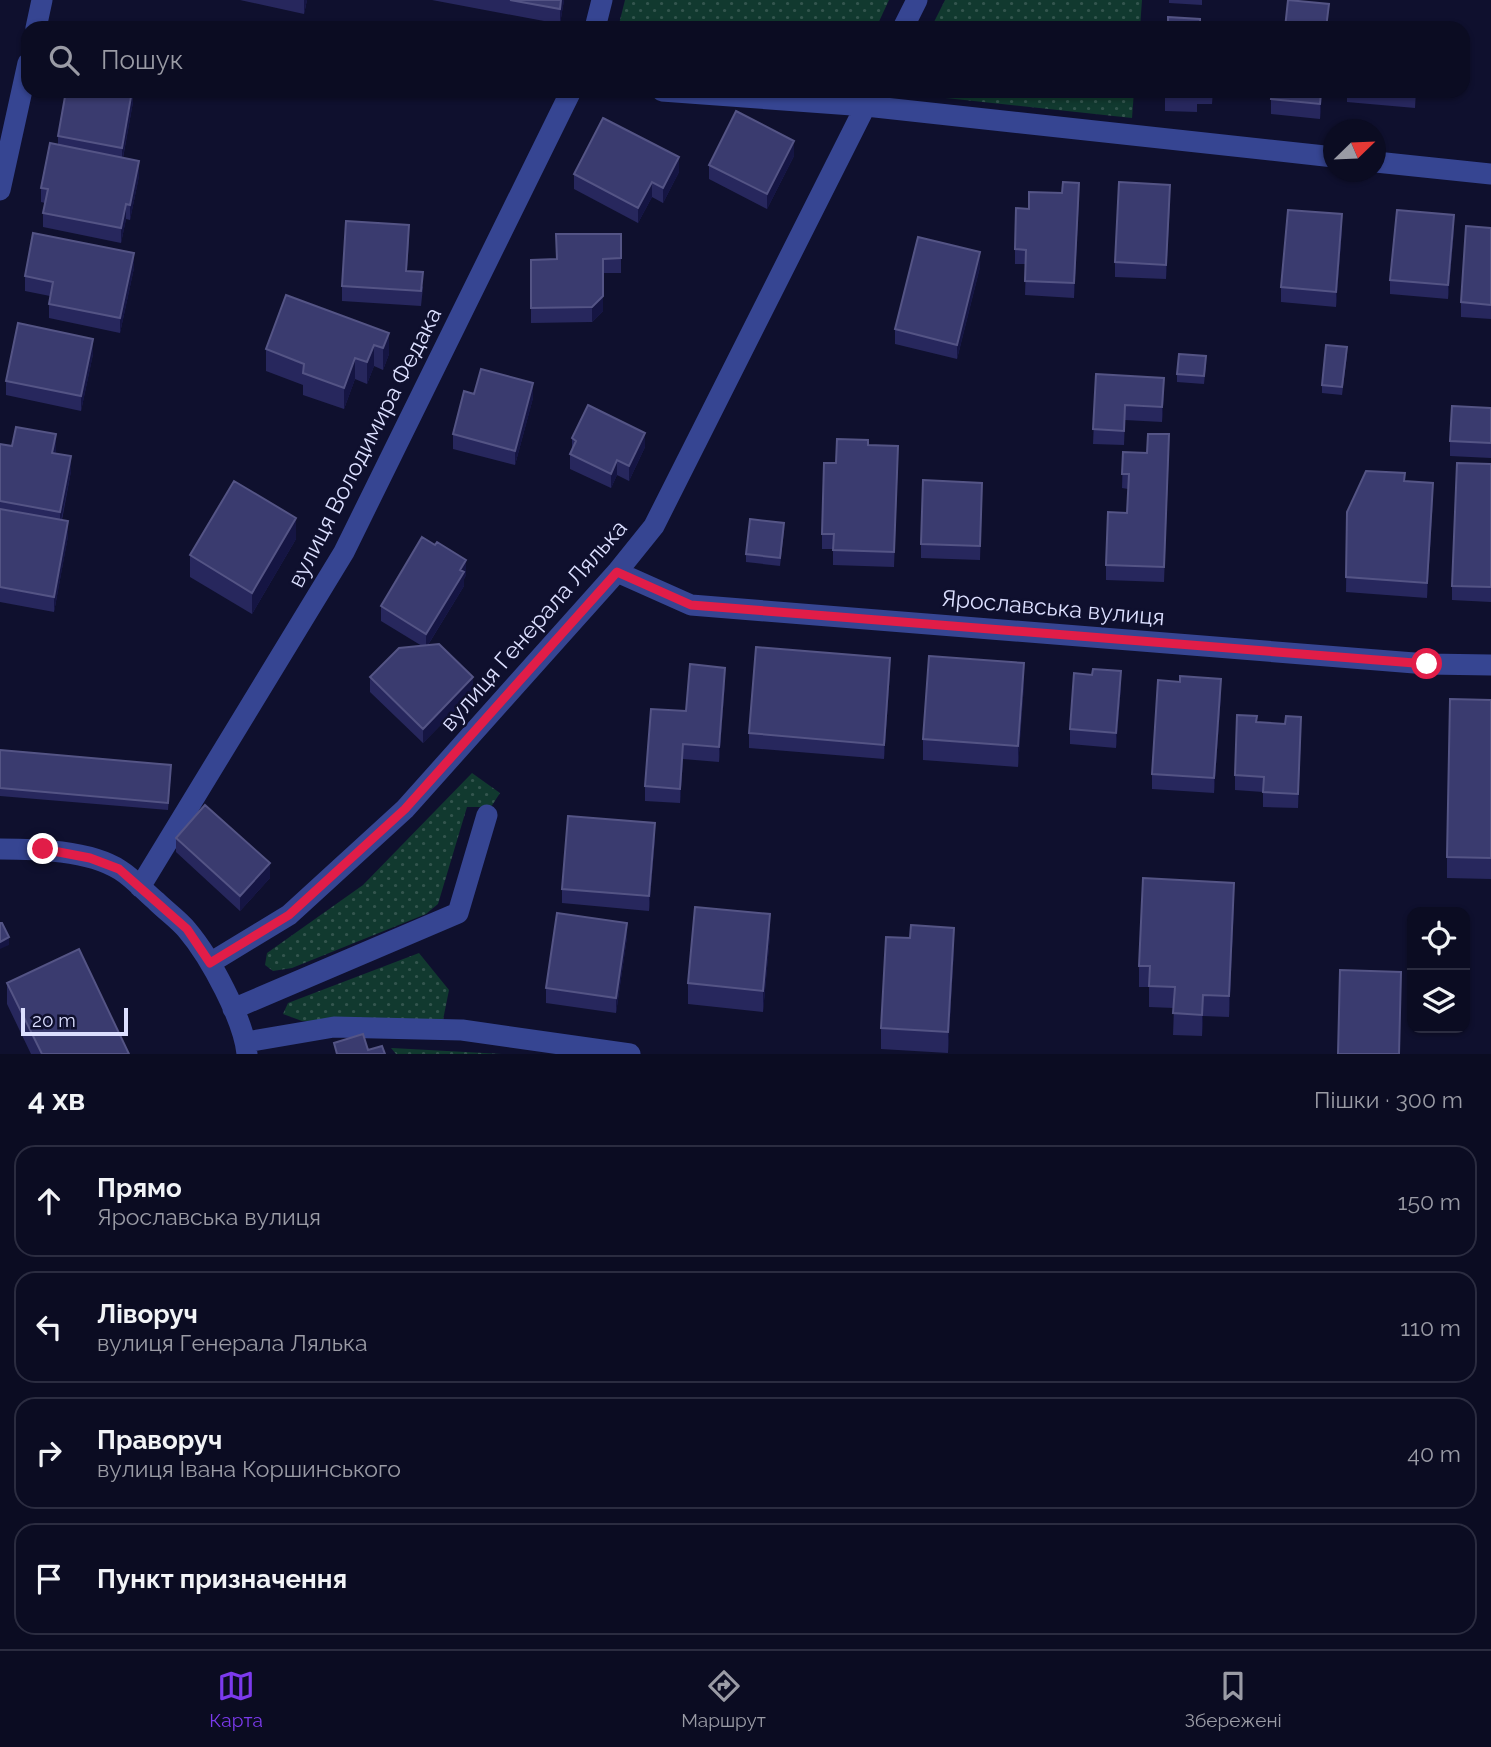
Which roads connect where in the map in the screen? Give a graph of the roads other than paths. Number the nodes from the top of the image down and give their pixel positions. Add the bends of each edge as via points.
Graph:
1 (42, 0) edge
2 (602, 0) edge
3 (917, 0) edge
4 (38, 21) edge
5 (597, 21) edge
6 (907, 21) edge
7 (21, 95) edge
8 (568, 98) edge
9 (870, 98) edge
10 (1323, 156) edge
11 (1386, 163) edge
12 (1491, 174) edge
13 (0, 190) edge
14 (617, 572) junction
15 (1491, 666) edge
16 (487, 815) dead end
17 (0, 849) edge
18 (140, 887) junction
19 (210, 963) junction
20 (233, 1009) junction
21 (246, 1048) edge
22 (630, 1054) edge

1 - 4 street
2 - 5 street
3 - 6 street
7 - 13 street
8 - 18 street, вулиця Володимира Федака via 344,552
9 - 10 street
9 - 14 street, вулиця Генерала Лялька via 654,526
11 - 12 street
14 - 15 street, Ярославська вулиця via 691,605
14 - 19 street, вулиця Генерала Лялька via 405,809 289,915
16 - 20 street via 458,913
17 - 18 street via 43,849 90,858 119,869
18 - 19 street via 187,929
19 - 20 street
20 - 21 street
21 - 22 street via 334,1027 462,1030

